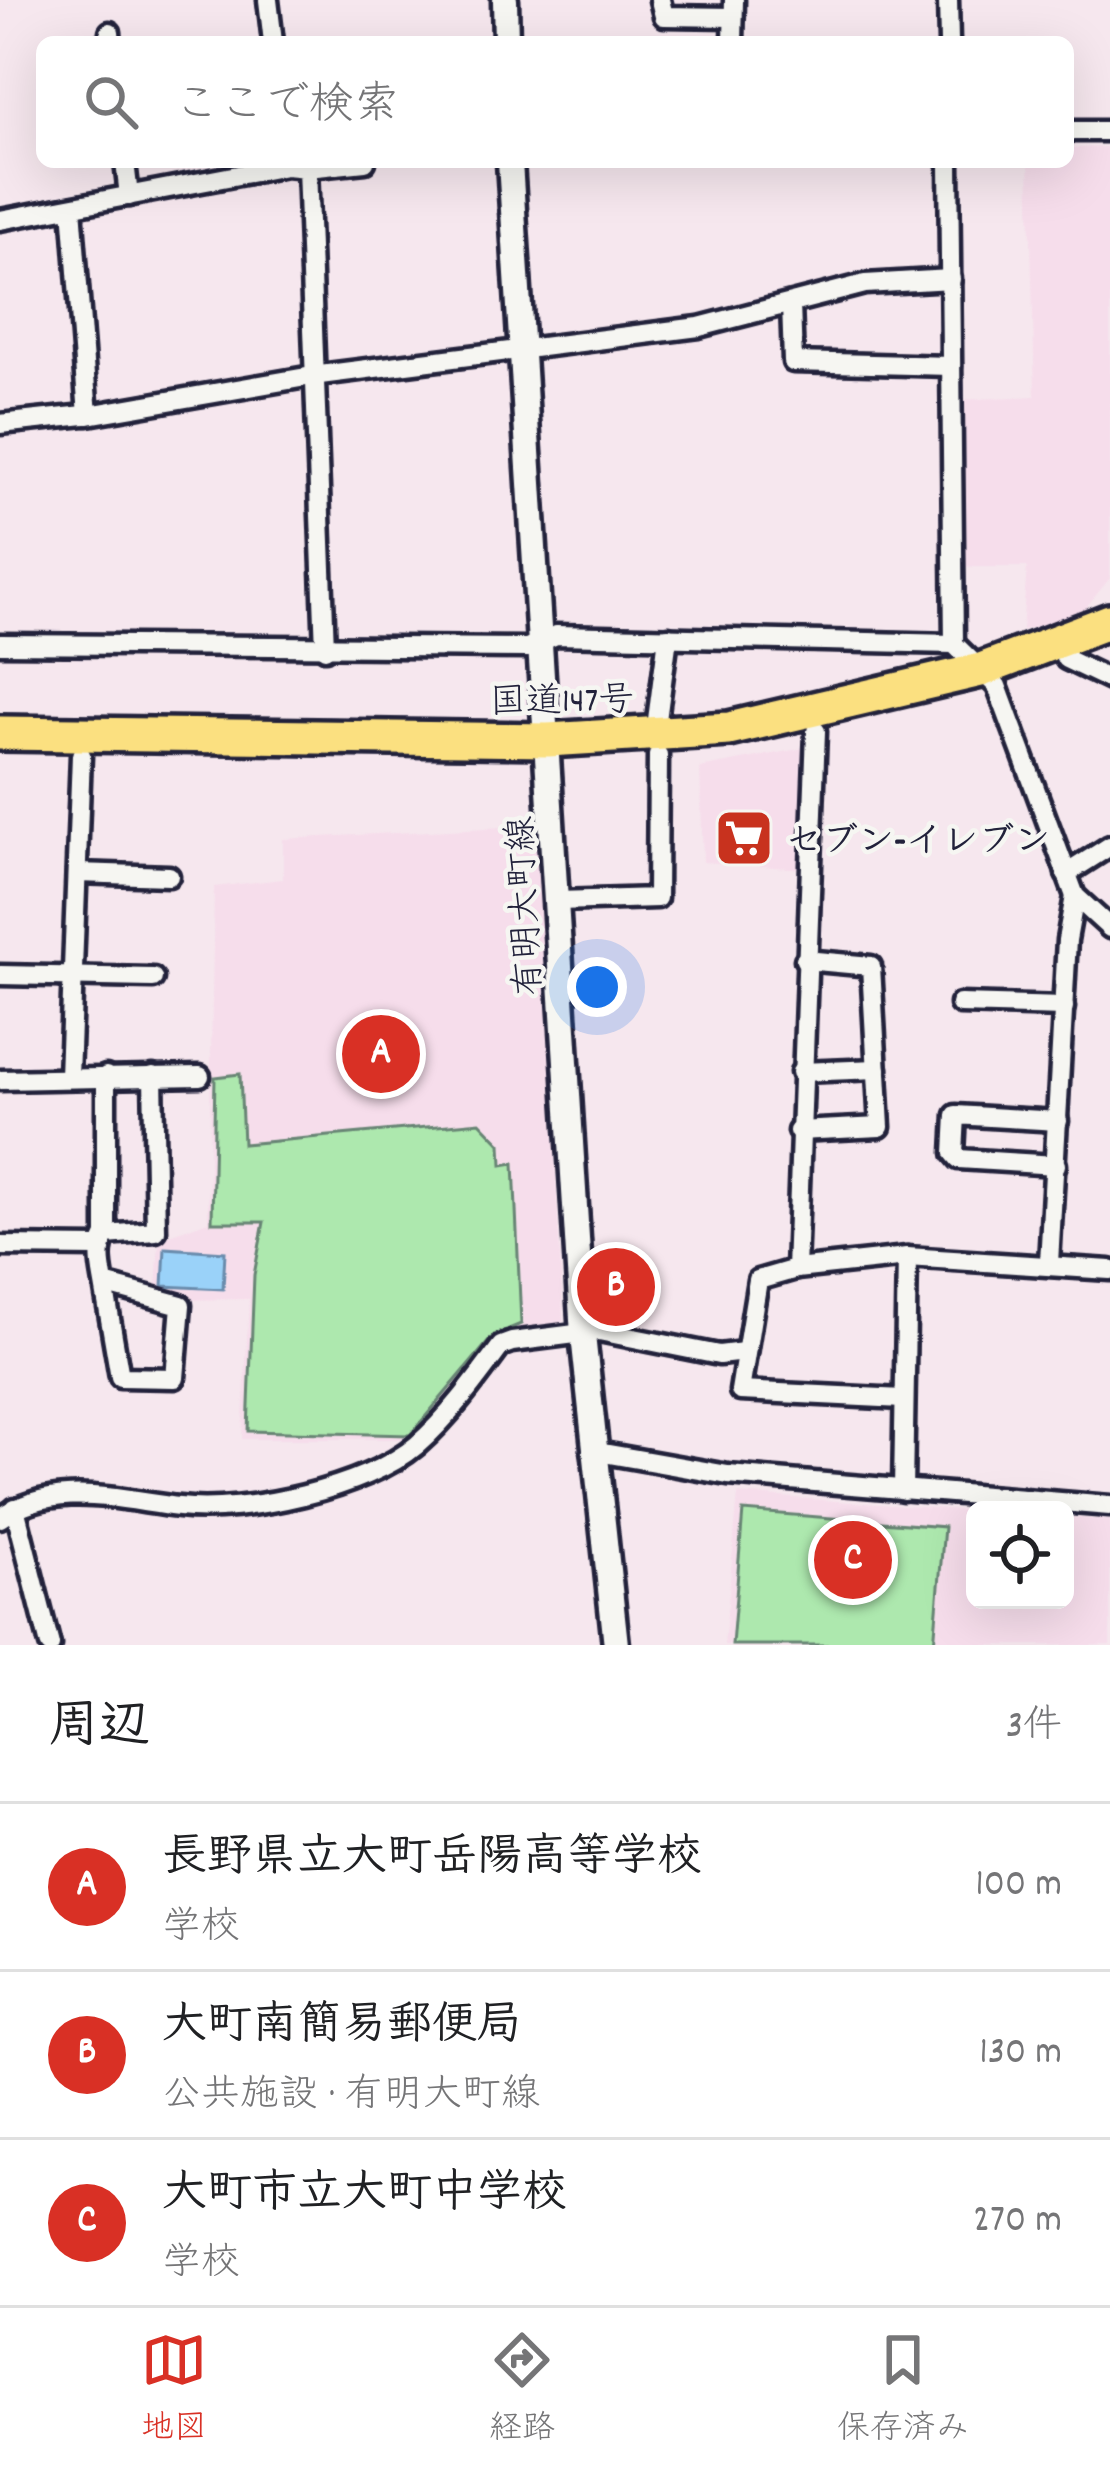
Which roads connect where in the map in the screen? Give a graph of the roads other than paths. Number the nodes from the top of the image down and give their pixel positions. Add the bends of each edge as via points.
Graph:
1 (268, 0) edge
2 (505, 0) edge
3 (661, 0) edge
4 (948, 0) edge
5 (734, 9) edge
6 (272, 36) edge
7 (506, 36) edge
8 (949, 36) edge
9 (1074, 131) edge
10 (1110, 131) edge
11 (126, 168) edge
12 (266, 168) edge
13 (307, 168) edge
14 (510, 168) edge
15 (950, 168) edge
16 (129, 196) junction
17 (72, 207) junction
18 (0, 220) edge
19 (951, 280) junction
20 (791, 304) junction
21 (524, 351) junction
22 (952, 366) junction
23 (312, 376) junction
24 (88, 415) junction
25 (0, 424) edge
26 (1110, 621) edge
27 (668, 637) junction
28 (542, 642) junction
29 (0, 644) edge
30 (954, 644) junction
31 (1110, 644) edge
32 (325, 649) junction
33 (1062, 651) junction
34 (989, 678) junction
35 (1110, 680) edge
36 (816, 731) junction
37 (0, 733) edge
38 (657, 745) junction
39 (549, 751) junction
40 (0, 753) edge
41 (80, 755) junction
42 (1110, 846) edge
43 (76, 874) junction
44 (1066, 874) junction
45 (169, 876) dead end
46 (1075, 896) junction
47 (558, 901) junction
48 (1110, 928) edge
49 (805, 960) junction
50 (0, 975) edge
51 (73, 977) junction
52 (153, 978) dead end
53 (960, 1004) dead end
54 (1064, 1007) junction
55 (877, 1069) junction
56 (801, 1072) junction
57 (69, 1076) junction
58 (106, 1076) junction
59 (154, 1076) junction
60 (200, 1076) dead end
61 (0, 1080) edge
62 (1058, 1120) junction
63 (798, 1131) junction
64 (1056, 1166) junction
65 (103, 1241) junction
66 (0, 1246) edge
67 (907, 1257) junction
68 (1049, 1263) junction
69 (796, 1269) junction
70 (1110, 1270) edge
71 (104, 1284) junction
72 (583, 1335) junction
73 (744, 1352) junction
74 (903, 1399) junction
75 (592, 1451) junction
76 (903, 1490) junction
77 (1110, 1506) edge
78 (8, 1513) edge
79 (50, 1645) edge
80 (616, 1645) edge

1 - 6 street
2 - 7 main road
3 - 5 street via 664,16
4 - 8 street
9 - 10 street
11 - 16 street
12 - 16 street
13 - 23 street
14 - 21 main road, 有明大町線
15 - 19 street
16 - 17 street
17 - 18 street
17 - 24 street
19 - 20 street via 865,284
19 - 22 street
20 - 21 street via 699,327
20 - 22 street via 793,362
21 - 23 street
21 - 28 main road, 有明大町線
22 - 30 street
23 - 24 street
23 - 32 street
24 - 25 street
26 - 33 highway, 国道147号
27 - 28 street via 556,635
27 - 30 street
27 - 38 street
28 - 32 street
28 - 39 main road, 有明大町線
29 - 32 street
30 - 34 street
31 - 33 highway, 国道147号
33 - 34 highway, 国道147号
33 - 35 street
34 - 36 highway, 国道147号
34 - 38 highway, 国道147号
34 - 44 street
36 - 38 highway, 国道147号
36 - 49 street
37 - 39 highway, 国道147号
38 - 39 highway, 国道147号
38 - 47 street via 657,898
39 - 41 highway, 国道147号
39 - 47 main road, 有明大町線
40 - 41 highway, 国道147号
41 - 43 street
42 - 44 street
43 - 45 street
43 - 51 street
44 - 46 street
46 - 48 street
46 - 54 street
47 - 72 main road, 有明大町線
49 - 55 street via 871,966
49 - 56 street
50 - 51 street
51 - 52 street
51 - 57 street
53 - 54 street
54 - 62 street
55 - 56 street
55 - 63 street via 880,1127
56 - 63 street
57 - 58 street
57 - 61 street
58 - 59 street
58 - 65 street
59 - 60 street
59 - 65 street via 156,1231
62 - 64 street
62 - 64 street via 956,1115 955,1134 959,1159
63 - 69 street
64 - 68 street
65 - 66 street
65 - 71 street
67 - 68 street
67 - 69 street
67 - 74 street
68 - 70 street
69 - 73 street via 758,1280
71 - 71 street via 120,1377 176,1378 181,1305
72 - 73 street
72 - 75 main road, 有明大町線
72 - 78 street via 501,1346 416,1446 379,1469 310,1493 183,1508 110,1495 50,1497
73 - 74 street via 740,1391
74 - 76 street
75 - 76 street via 728,1475
75 - 80 main road, 有明大町線
76 - 77 street
78 - 79 street

